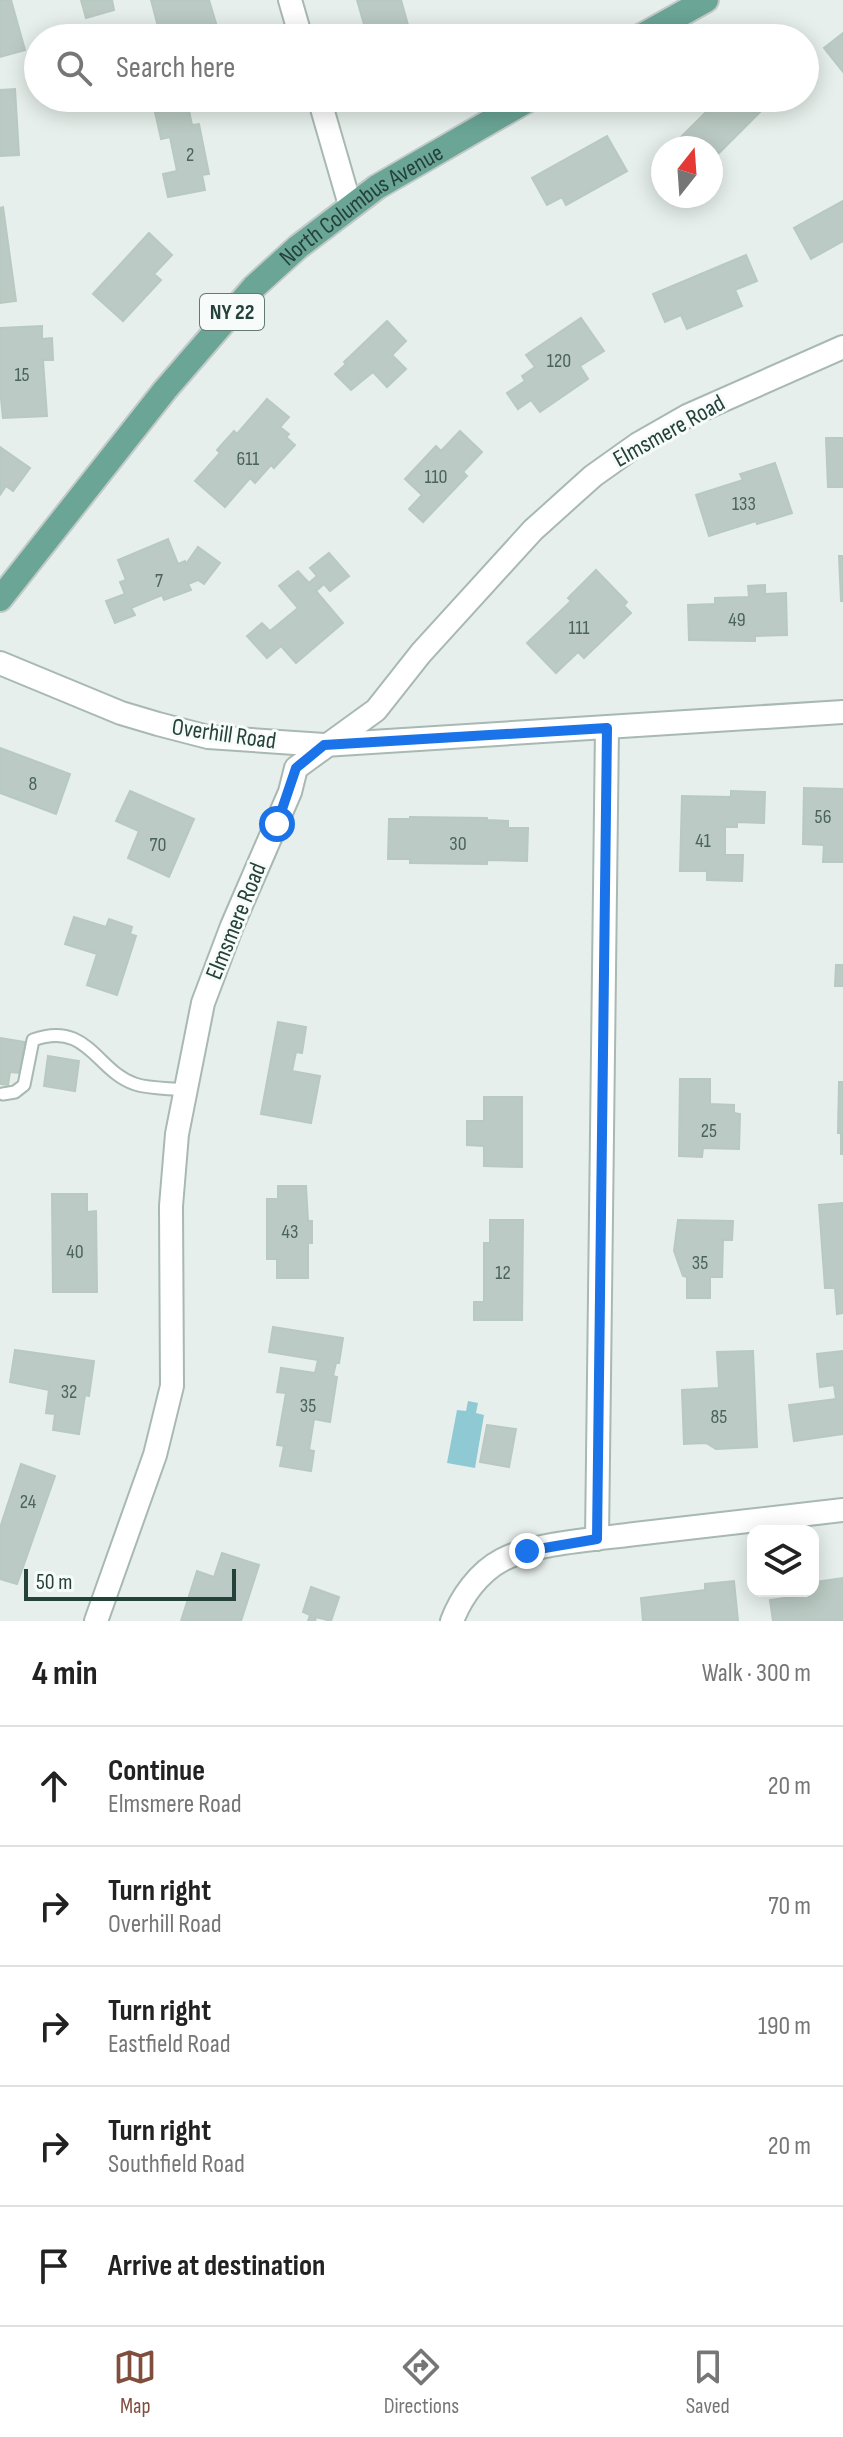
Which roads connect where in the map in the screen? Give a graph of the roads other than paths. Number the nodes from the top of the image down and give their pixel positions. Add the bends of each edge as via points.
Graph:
1 (290, 0) edge
2 (706, 0) edge
3 (297, 24) edge
4 (663, 24) edge
5 (323, 112) edge
6 (507, 112) edge
7 (350, 205) junction
8 (843, 347) edge
9 (0, 599) edge
10 (0, 663) edge
11 (843, 712) edge
12 (607, 728) junction
13 (324, 745) junction
14 (185, 1090) junction
15 (3, 1094) dead end
16 (843, 1510) edge
17 (597, 1539) junction
18 (96, 1621) edge
19 (452, 1621) edge

1 - 3 street
2 - 4 main road
5 - 7 street
6 - 7 main road, North Columbus Avenue / NY 22
7 - 9 main road, North Columbus Avenue / NY 22 via 254,287 206,341
8 - 13 street, Elmsmere Road via 687,416 593,476 533,530 376,710
10 - 13 street, Overhill Road via 121,713 208,737
11 - 12 street, Overhill Road
12 - 13 street, Overhill Road
12 - 17 street
13 - 14 street, Elmsmere Road via 296,768 232,926 203,1003
14 - 15 lane via 135,1084 76,1040 45,1036 33,1040 24,1085
14 - 18 street, Elmsmere Road via 171,1206 172,1386 155,1455
16 - 17 street
17 - 19 street via 501,1560 469,1589

